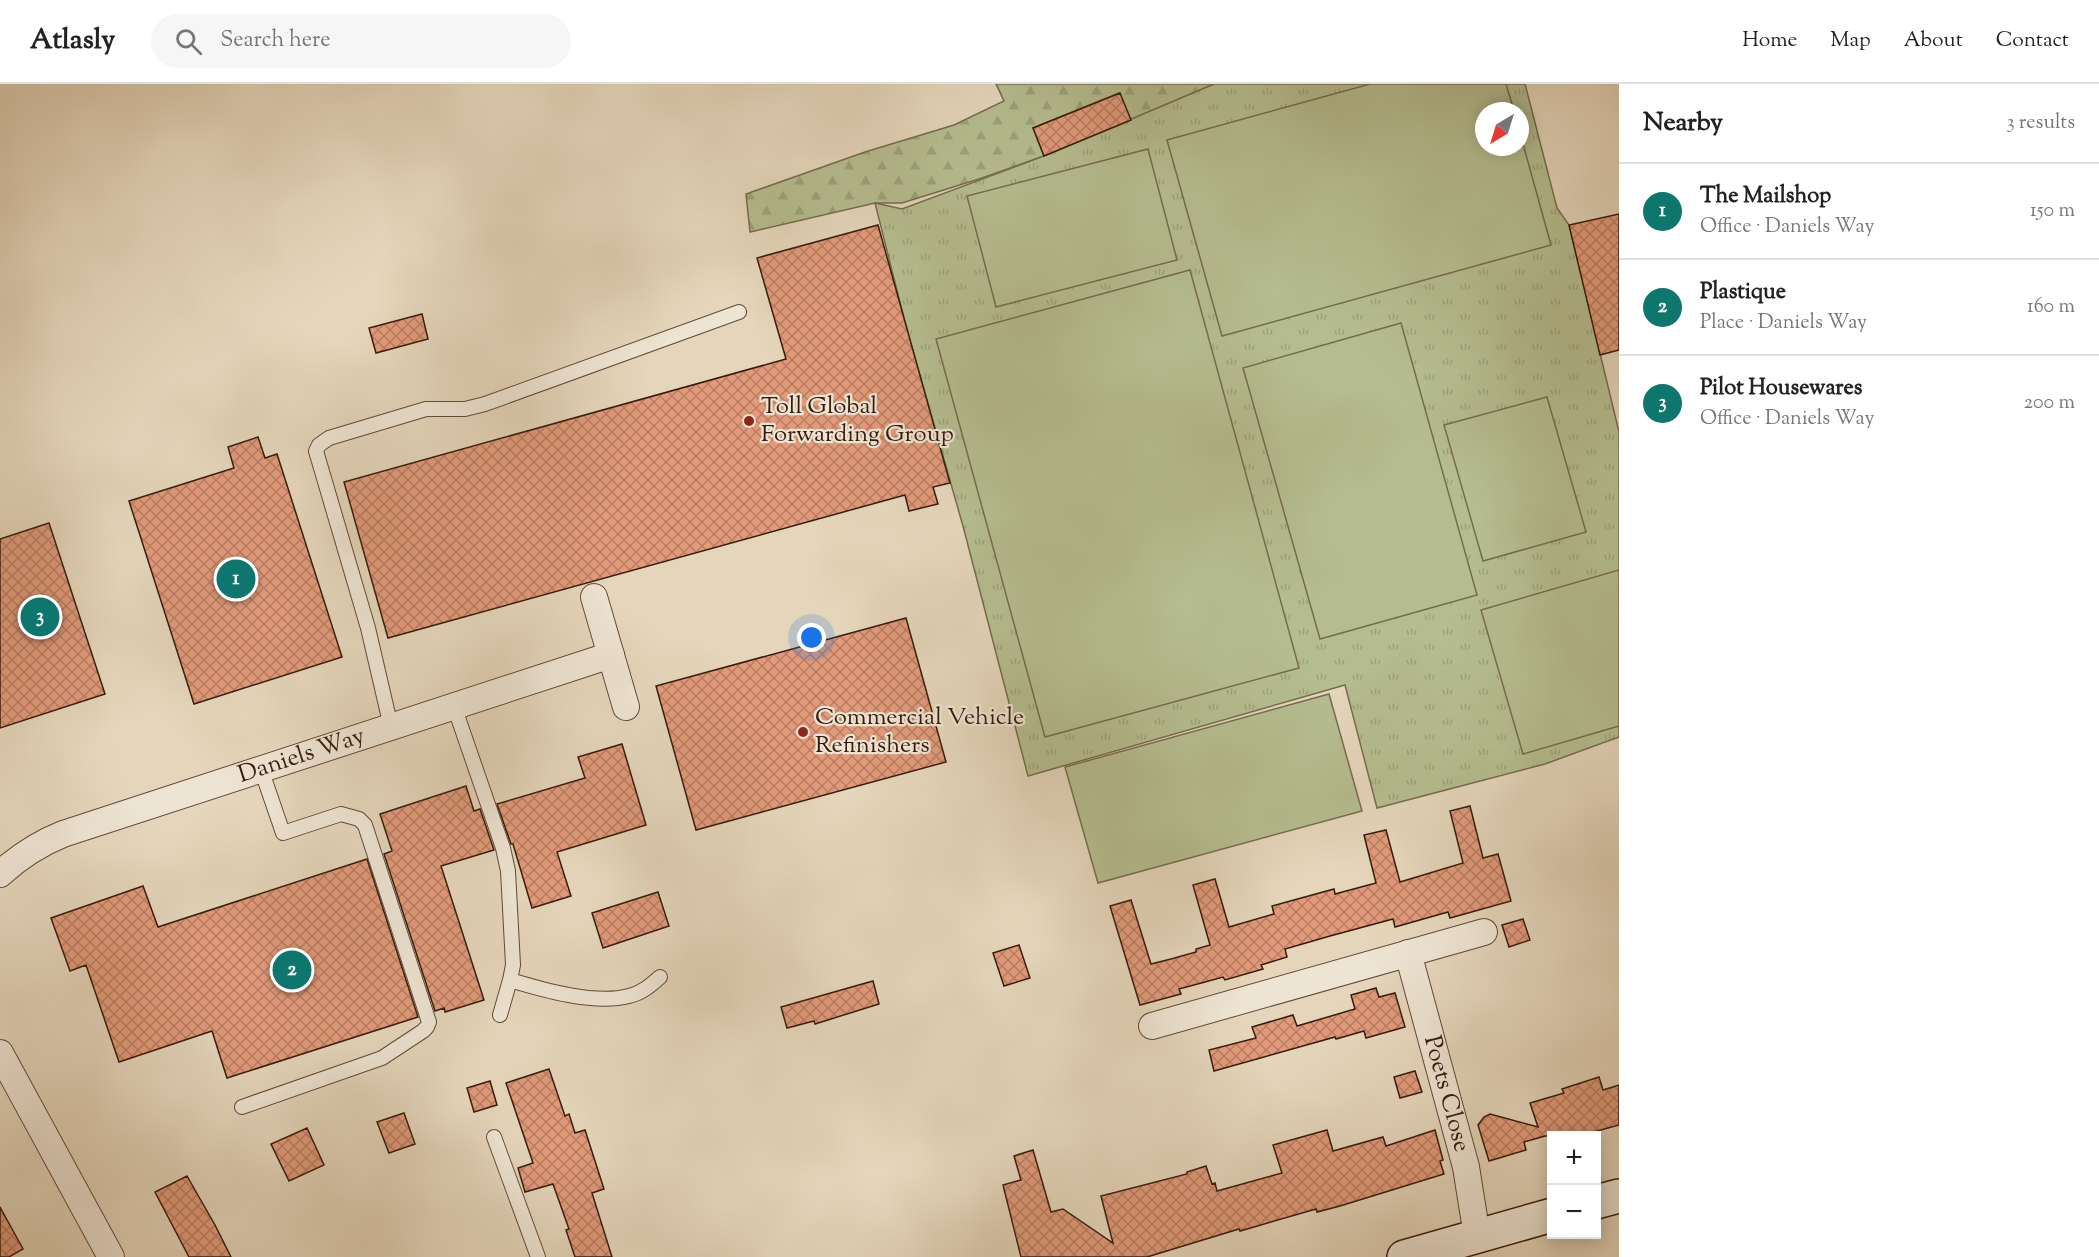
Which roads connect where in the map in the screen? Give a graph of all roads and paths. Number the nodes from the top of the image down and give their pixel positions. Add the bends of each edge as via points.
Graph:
1 (739, 312) dead end
2 (594, 597) dead end
3 (611, 655) junction
4 (454, 706) junction
5 (626, 706) dead end
6 (391, 727) junction
7 (261, 769) junction
8 (0, 874) edge
9 (1484, 932) dead end
10 (1408, 953) junction
11 (660, 977) dead end
12 (510, 980) junction
13 (500, 1016) dead end
14 (1152, 1026) dead end
15 (0, 1054) edge
16 (242, 1107) dead end
17 (494, 1137) dead end
18 (1619, 1196) edge
19 (1601, 1201) edge
20 (1547, 1216) edge
21 (1477, 1236) junction
22 (111, 1257) edge
23 (538, 1257) edge
24 (1404, 1257) edge

1 - 6 lane via 485,404 465,409 426,409 330,438 319,445 316,451 368,628
2 - 3 street
3 - 4 street, Daniels Way
3 - 5 street
4 - 6 street, Daniels Way
4 - 12 lane via 508,871 513,965
6 - 7 street, Daniels Way
7 - 8 street, Daniels Way via 63,834 29,850
7 - 16 lane via 283,833 341,814 365,825 429,1022 423,1031 382,1058
9 - 10 street
10 - 14 street
10 - 21 street, Poets Close via 1466,1167
11 - 12 lane via 630,996 609,999
12 - 13 lane
15 - 22 street
17 - 23 lane
18 - 19 main road
20 - 21 main road
21 - 24 main road

